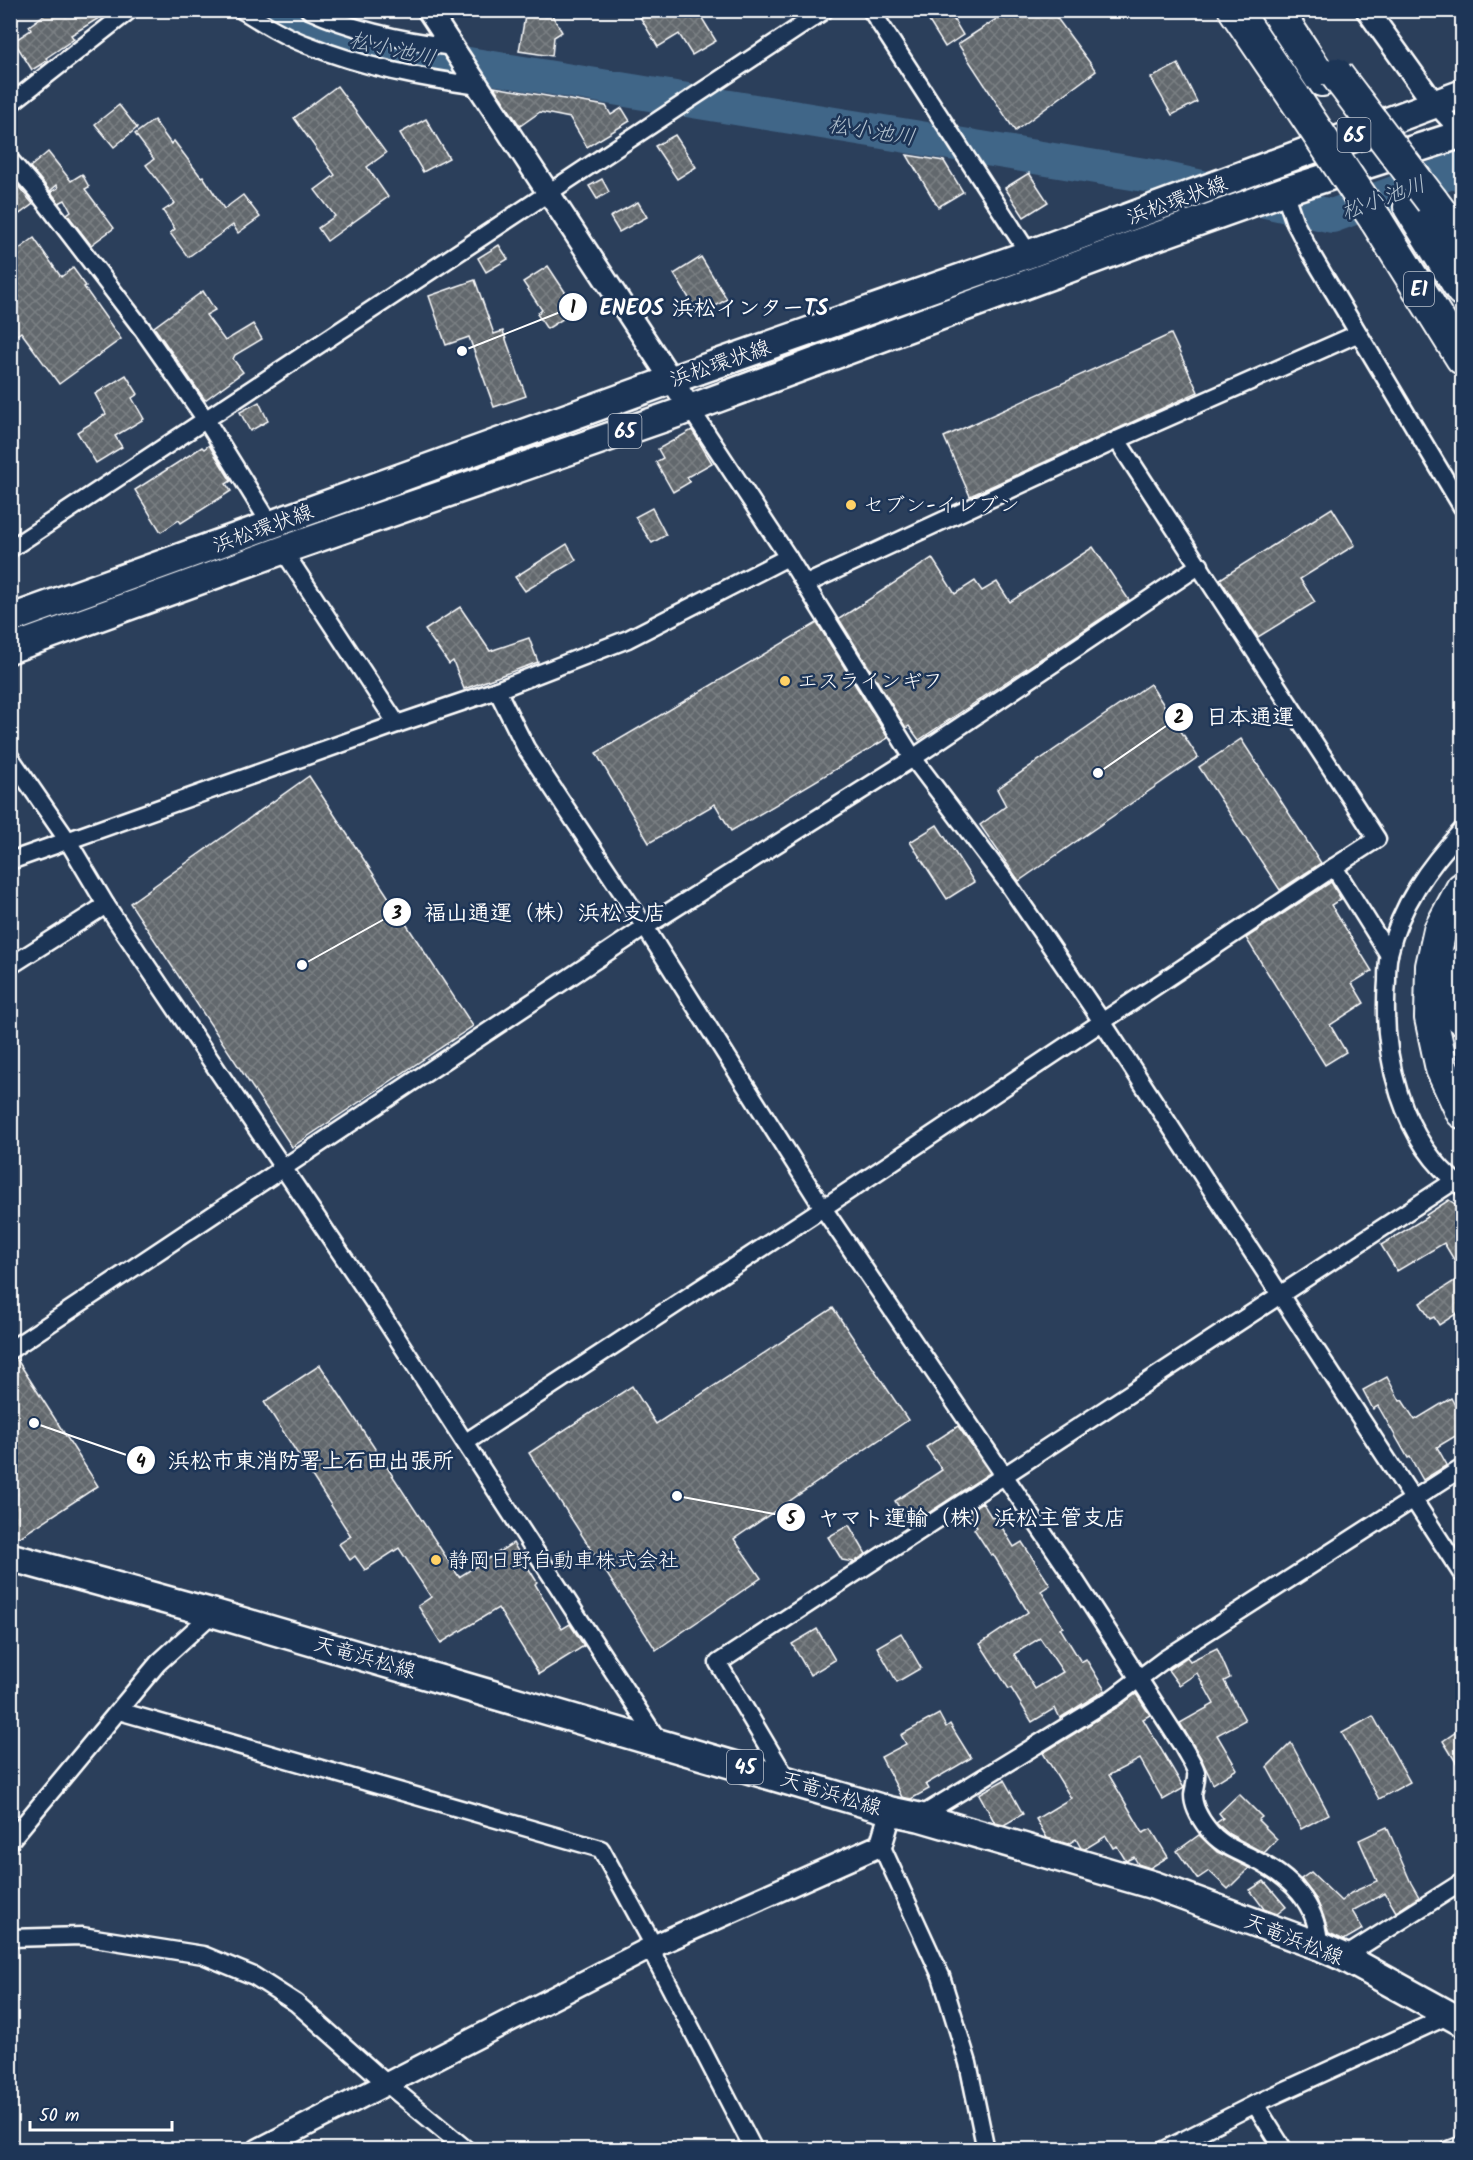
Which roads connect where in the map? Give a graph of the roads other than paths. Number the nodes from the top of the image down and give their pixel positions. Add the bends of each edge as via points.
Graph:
1 (130, 10) edge
2 (242, 10) edge
3 (309, 10) edge
4 (428, 10) edge
5 (825, 10) edge
6 (871, 10) edge
7 (1235, 10) edge
8 (1276, 10) edge
9 (1290, 10) edge
10 (1367, 10) edge
11 (453, 47) junction
12 (1329, 77) junction
13 (475, 81) junction
14 (1462, 94) edge
15 (10, 104) edge
16 (1435, 105) junction
17 (1462, 134) edge
18 (10, 160) edge
19 (1292, 188) junction
20 (550, 194) junction
21 (1421, 204) junction
22 (1462, 241) edge
23 (1029, 255) junction
24 (1462, 290) edge
25 (1357, 334) junction
26 (1462, 358) edge
27 (671, 380) junction
28 (690, 408) junction
29 (206, 420) junction
30 (1117, 440) junction
31 (1462, 507) edge
32 (271, 525) junction
33 (10, 549) edge
34 (283, 550) junction
35 (788, 557) junction
36 (1200, 566) junction
37 (806, 584) junction
38 (10, 619) edge
39 (10, 649) edge
40 (497, 690) junction
41 (397, 724) junction
42 (10, 757) edge
43 (913, 758) junction
44 (1462, 830) edge
45 (68, 841) junction
46 (10, 861) edge
47 (1334, 867) junction
48 (1462, 889) edge
49 (106, 905) junction
50 (645, 927) junction
51 (1389, 955) junction
52 (1462, 963) edge
53 (10, 966) edge
54 (1462, 1018) edge
55 (1103, 1023) junction
56 (1462, 1112) edge
57 (284, 1167) junction
58 (1458, 1184) edge
59 (823, 1209) junction
60 (1282, 1295) junction
61 (10, 1350) edge
62 (466, 1442) junction
63 (1462, 1467) edge
64 (1003, 1475) junction
65 (1414, 1498) junction
66 (10, 1557) edge
67 (1462, 1574) edge
68 (213, 1613) junction
69 (1139, 1680) junction
70 (119, 1711) junction
71 (659, 1742) junction
72 (787, 1779) junction
73 (891, 1811) junction
74 (919, 1817) junction
75 (14, 1831) edge
76 (880, 1845) junction
77 (1462, 1882) edge
78 (10, 1938) edge
79 (654, 1946) junction
80 (1318, 1946) junction
81 (1344, 1957) junction
82 (1456, 2019) edge
83 (386, 2083) junction
84 (1255, 2104) junction
85 (1462, 2145) edge
86 (258, 2150) edge
87 (467, 2150) edge
88 (754, 2150) edge
89 (986, 2150) edge
90 (1164, 2150) edge
91 (1284, 2150) edge
92 (1449, 2150) edge

1 - 15 street
2 - 13 street via 306,45 360,64 427,78
3 - 11 street via 401,40
4 - 11 street
5 - 20 street
6 - 23 street
7 - 26 highway, E1, bridge via 1376,220
8 - 12 highway, E1
9 - 12 highway
10 - 16 street
11 - 13 street
12 - 21 highway, E1
13 - 20 street
14 - 16 main road, 浜松環状線 / 65
16 - 17 street
16 - 23 main road, 浜松環状線 / 65
17 - 19 main road, 浜松環状線 / 65
18 - 29 street via 115,292
19 - 25 street via 1295,224
19 - 28 main road, 浜松環状線 / 65
20 - 27 street
20 - 29 street
21 - 22 highway
21 - 24 highway, E1
23 - 27 main road, 浜松環状線 / 65
25 - 30 street
25 - 31 street
27 - 28 street
27 - 32 main road, 浜松環状線 / 65
28 - 34 main road, 浜松環状線 / 65
28 - 35 street
29 - 32 street
29 - 33 street
30 - 36 street
30 - 37 street
32 - 38 main road, 浜松環状線 / 65
34 - 39 main road, 浜松環状線 / 65
34 - 41 street
35 - 37 street
35 - 40 street via 628,639
36 - 43 street
36 - 47 street via 1377,839
37 - 43 street
40 - 41 street
40 - 50 street via 526,748
41 - 45 street
42 - 45 street
43 - 50 street
43 - 55 street via 1009,885
44 - 51 street via 1421,879
45 - 46 street
45 - 49 street
47 - 51 street
47 - 55 street
48 - 56 highway via 1440,930 1432,966 1431,1018 1442,1069
49 - 53 street
49 - 57 street
50 - 57 street
50 - 59 street
51 - 58 street via 1387,1034 1399,1092 1418,1137 1435,1162
52 - 54 highway
55 - 59 street
55 - 60 street
57 - 61 street
57 - 62 street
58 - 60 street
59 - 62 street
59 - 64 street
60 - 64 street
60 - 65 street
62 - 71 street
63 - 65 street
64 - 69 street
64 - 72 street via 718,1663
65 - 67 street
65 - 69 street via 1165,1659
66 - 68 main road, 天竜浜松線 / 45
68 - 70 street via 158,1663
68 - 71 main road, 天竜浜松線 / 45
69 - 74 street
69 - 80 street via 1196,1772 1193,1797 1207,1828 1216,1839 1279,1873 1299,1891 1318,1930
70 - 75 street
70 - 79 street via 601,1849
71 - 72 main road, 天竜浜松線 / 45
72 - 73 main road, 天竜浜松線 / 45
73 - 74 main road, 天竜浜松線 / 45
73 - 76 street
74 - 80 main road, 天竜浜松線 / 45 via 1153,1885
76 - 79 street
76 - 89 street via 941,1976 968,2063
77 - 81 street
78 - 83 street via 82,1936 203,1955 254,1976 296,2003
79 - 83 street
79 - 88 street via 655,1958
80 - 81 main road, 天竜浜松線 / 45
81 - 82 main road, 天竜浜松線 / 45
82 - 84 street
83 - 86 street
83 - 87 street
84 - 90 street
84 - 91 street
85 - 92 street

